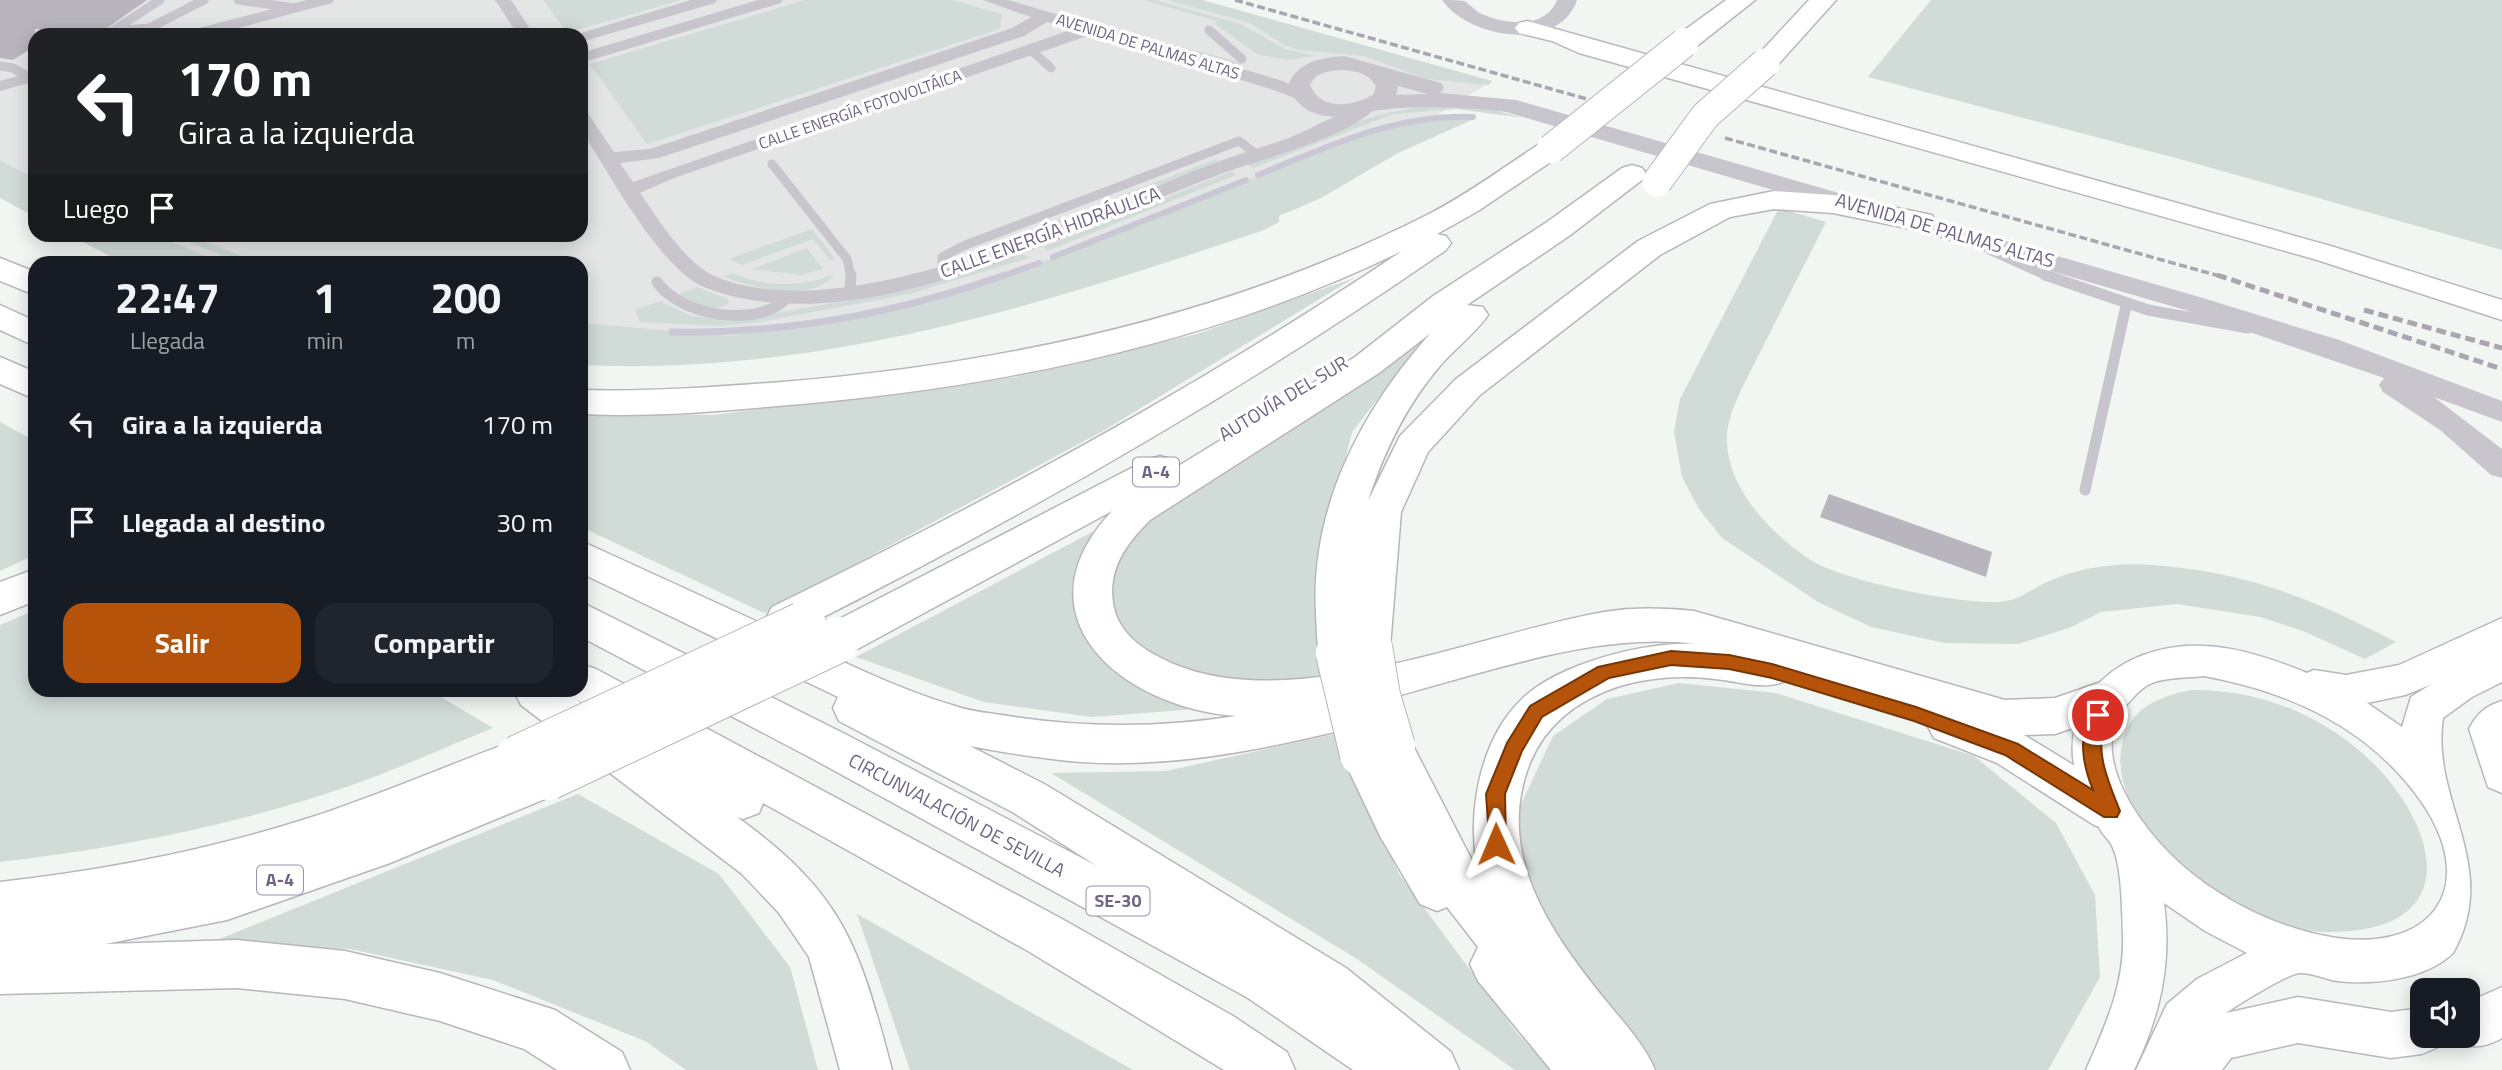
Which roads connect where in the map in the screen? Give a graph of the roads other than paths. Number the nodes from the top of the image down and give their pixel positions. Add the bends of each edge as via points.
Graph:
1 (160, 0) edge
2 (204, 0) edge
3 (238, 0) edge
4 (326, 0) edge
5 (503, 0) edge
6 (709, 0) edge
7 (775, 0) edge
8 (992, 0) edge
9 (1745, 0) edge
10 (1823, 0) edge
11 (1448, 4) edge
12 (1565, 6) edge
13 (295, 8) junction
14 (1076, 13) junction
15 (1044, 14) edge
16 (1527, 27) junction
17 (117, 28) edge
18 (147, 28) edge
19 (219, 28) edge
20 (521, 28) edge
21 (1090, 29) junction
22 (1209, 30) dead end
23 (588, 35) edge
24 (1032, 51) junction
25 (588, 56) edge
26 (1242, 60) junction
27 (0, 66) edge
28 (1051, 68) dead end
29 (1308, 71) junction
30 (1379, 74) junction
31 (28, 75) edge
32 (28, 78) edge
33 (0, 86) edge
34 (1306, 99) junction
35 (1372, 105) junction
36 (588, 126) edge
37 (1261, 152) junction
38 (1562, 153) junction
39 (609, 158) junction
40 (772, 164) dead end
41 (2068, 172) junction
42 (1645, 178) junction
43 (631, 190) junction
44 (1936, 227) junction
45 (942, 265) junction
46 (657, 282) dead end
47 (2502, 285) edge
48 (1467, 289) junction
49 (850, 292) junction
50 (786, 299) junction
51 (2194, 304) junction
52 (2126, 306) junction
53 (2502, 310) edge
54 (0, 316) edge
55 (2259, 329) junction
56 (28, 331) edge
57 (0, 369) edge
58 (28, 383) edge
59 (2502, 398) edge
60 (588, 402) edge
61 (2502, 412) edge
62 (2502, 467) edge
63 (2085, 490) dead end
64 (588, 559) edge
65 (588, 569) edge
66 (28, 576) edge
67 (0, 587) edge
68 (28, 587) edge
69 (0, 599) edge
70 (588, 622) edge
71 (809, 628) junction
72 (2502, 633) edge
73 (1752, 643) junction
74 (1354, 650) junction
75 (2502, 665) edge
76 (2301, 684) junction
77 (588, 685) edge
78 (541, 697) edge
79 (545, 697) edge
80 (2104, 699) junction
81 (2502, 717) edge
82 (1378, 751) junction
83 (522, 762) junction
84 (2502, 775) edge
85 (2443, 799) junction
86 (2122, 828) junction
87 (918, 867) junction
88 (0, 888) edge
89 (0, 904) edge
90 (0, 941) edge
91 (2296, 950) junction
92 (0, 970) edge
93 (2502, 1009) edge
94 (2480, 1024) edge
95 (2410, 1033) edge
96 (604, 1070) edge
97 (866, 1070) edge
98 (1269, 1070) edge
99 (1397, 1070) edge
100 (1433, 1070) edge
101 (1584, 1070) edge
102 (1618, 1070) edge
103 (1629, 1070) edge
104 (2110, 1070) edge
105 (2160, 1070) edge
106 (2192, 1070) edge

1 - 17 lane
2 - 18 lane via 169,23
3 - 13 lane
4 - 13 street
5 - 20 street
6 - 23 street
7 - 25 street
8 - 15 street, AVENIDA DE PALMAS ALTAS
9 - 38 highway
10 - 42 highway, bridge via 1765,63
11 - 16 street via 1487,24
12 - 16 street via 1543,24
12 - 41 main road via 1579,24 1603,34
13 - 19 street
14 - 15 street, CALLE ENERGÍA FOTOVOLTÁICA
14 - 15 street, AVENIDA DE PALMAS ALTAS
14 - 26 street, AVENIDA DE PALMAS ALTAS
15 - 21 street, AVENIDA DE PALMAS ALTAS
15 - 39 street, CALLE ENERGÍA FOTOVOLTÁICA via 1018,32 652,154
16 - 41 main road via 1588,48
21 - 24 street, CALLE ENERGÍA FOTOVOLTÁICA
21 - 34 street, AVENIDA DE PALMAS ALTAS via 1277,85
22 - 26 lane
24 - 28 lane
24 - 43 street, CALLE ENERGÍA FOTOVOLTÁICA
26 - 29 street, AVENIDA DE PALMAS ALTAS
27 - 31 lane
29 - 30 street, AVENIDA DE PALMAS ALTAS via 1344,63
29 - 34 street via 1298,85
30 - 35 street via 1387,92
30 - 59 street, AVENIDA DE PALMAS ALTAS via 1428,87 1538,101 2190,291
32 - 33 street
34 - 35 street, AVENIDA DE PALMAS ALTAS via 1337,110
34 - 37 street, CALLE ENERGÍA HIDRÁULICA via 1299,125
35 - 37 street, CALLE ENERGÍA HIDRÁULICA via 1345,122
35 - 44 street, AVENIDA DE PALMAS ALTAS via 1454,99 1508,105
36 - 39 street, CALLE ENERGÍA HIDRÁULICA
37 - 45 street, CALLE ENERGÍA HIDRÁULICA via 1028,244
37 - 45 lane via 1239,141 963,246
38 - 60 highway via 1441,221 1305,283 1183,323 1009,366 827,392
38 - 71 highway via 1384,292 1201,407
39 - 43 street, CALLE ENERGÍA HIDRÁULICA
40 - 49 lane via 847,259
41 - 47 main road via 2343,236
41 - 53 main road
42 - 48 highway, AUTOVÍA DEL SUR / A-4
42 - 74 highway via 1439,341 1381,424 1354,483 1335,588
43 - 50 street, CALLE ENERGÍA HIDRÁULICA via 673,253 694,272 732,290
44 - 51 street, AVENIDA DE PALMAS ALTAS
44 - 52 lane
44 - 74 highway via 1833,204 1774,201 1721,210 1649,248 1479,379 1413,445 1382,512
45 - 49 street, CALLE ENERGÍA HIDRÁULICA
46 - 50 lane via 677,303 710,314 769,310
48 - 71 highway, AUTOVÍA DEL SUR / A-4 via 1176,461
48 - 73 highway via 1367,365 1138,509 1115,530 1091,581 1101,632 1147,675 1183,690 1254,699 1331,692 1604,628 1671,624
49 - 50 street, CALLE ENERGÍA HIDRÁULICA
51 - 55 street
51 - 61 street, AVENIDA DE PALMAS ALTAS via 2329,347
52 - 55 lane via 2156,309 2201,323
52 - 63 lane
54 - 56 highway
55 - 62 street via 2378,376 2447,419
57 - 58 highway
64 - 73 highway via 806,663 949,723 1048,743 1187,742 1265,730 1506,664 1615,640 1698,638
65 - 100 highway via 1030,799 1328,985
66 - 67 highway
68 - 69 highway
70 - 99 highway, CIRCUNVALACIÓN DE SEVILLA / SE-30 via 1266,981
71 - 83 highway, A-4, bridge
71 - 83 highway
72 - 76 main road via 2405,679 2346,691
73 - 80 highway via 2005,718 2055,716
74 - 82 highway, bridge
75 - 85 main road via 2458,685 2425,709 2419,734 2424,764
76 - 80 main road via 2251,668 2204,661 2163,664 2129,677
76 - 85 main road via 2356,714 2405,753
77 - 87 highway
78 - 97 highway via 758,859 791,890 826,939
79 - 87 highway via 746,801
80 - 86 main road via 2091,730 2094,769
81 - 84 main road via 2490,729
82 - 101 highway via 1396,822 1444,899
82 - 102 highway via 1462,889 1549,999
83 - 88 highway via 271,837 79,880
83 - 89 highway via 274,850 201,870 78,895
83 - 90 highway, A-4 via 374,848 227,898
85 - 91 main road via 2466,847 2470,893 2452,930 2414,954 2360,961
86 - 91 main road via 2178,888 2234,925
86 - 103 highway via 2012,750 1961,729 1772,671 1671,658 1605,672 1570,689 1536,712 1514,748 1496,794 1496,844 1508,889 1531,938
86 - 104 main road via 2147,950 2144,983 2128,1035
87 - 98 highway via 1045,935
91 - 105 main road via 2213,995 2183,1020
92 - 96 highway via 237,964 345,975 440,997 537,1028
93 - 94 main road
95 - 106 main road via 2391,1035 2298,1020 2218,1038

